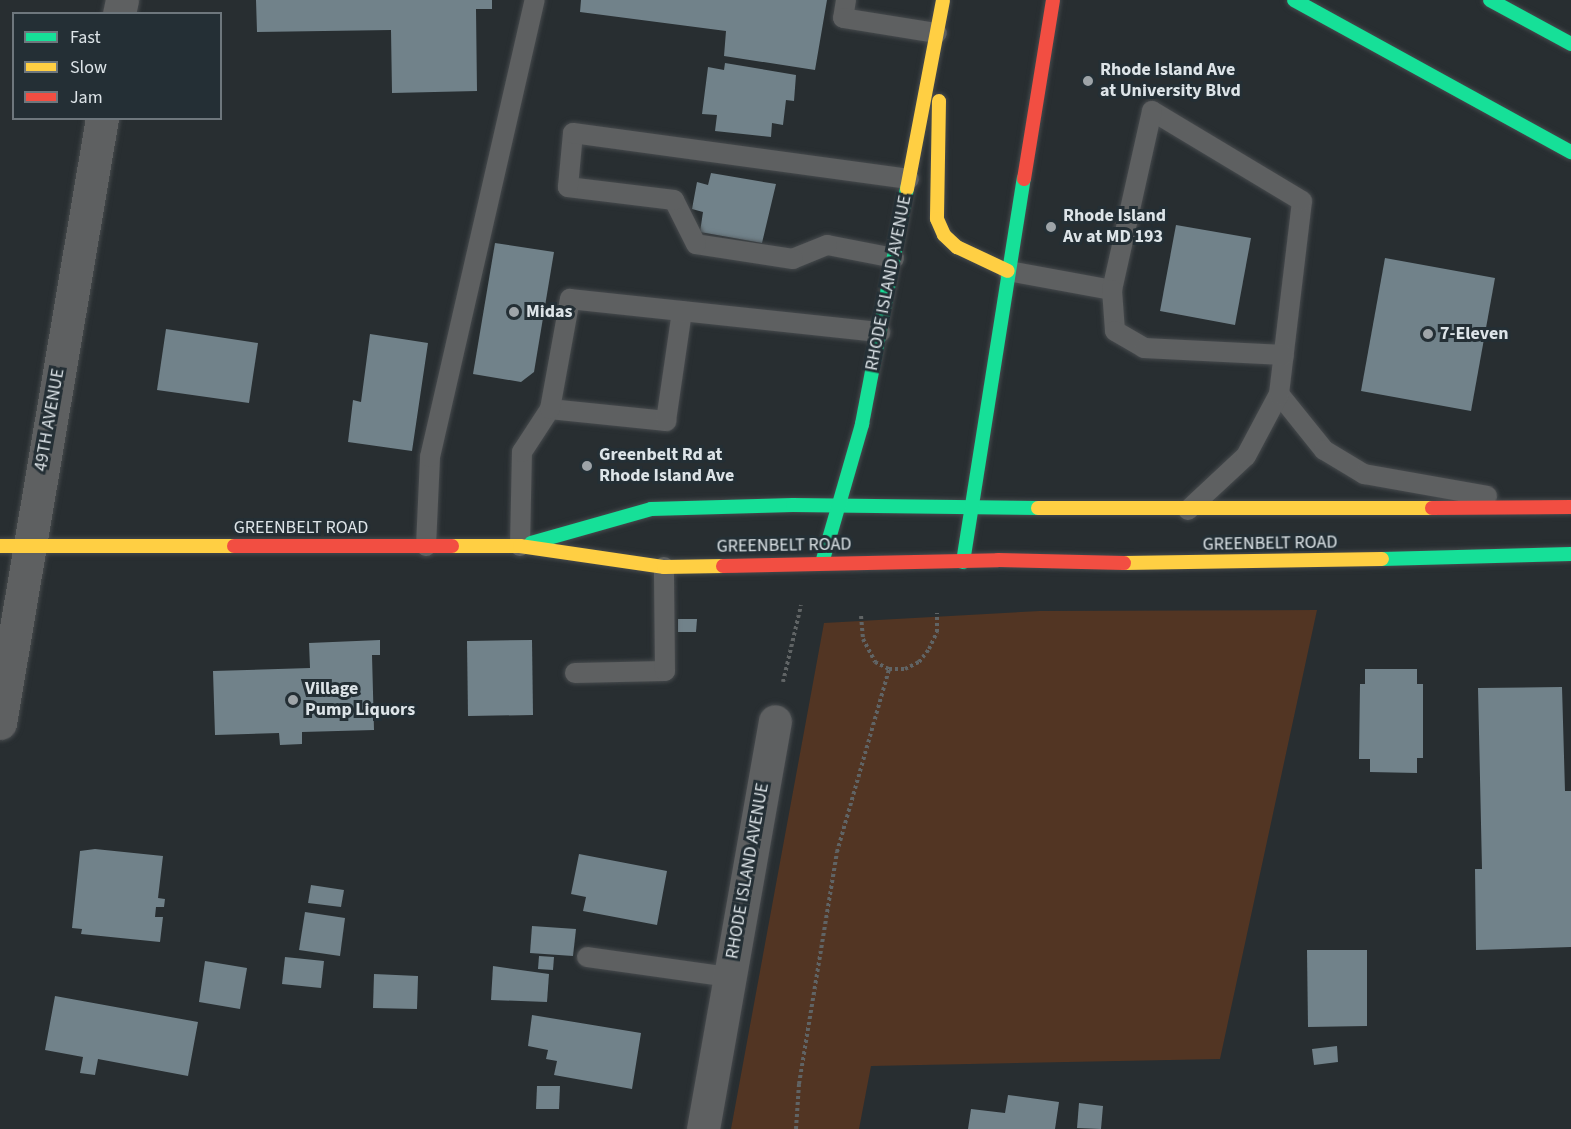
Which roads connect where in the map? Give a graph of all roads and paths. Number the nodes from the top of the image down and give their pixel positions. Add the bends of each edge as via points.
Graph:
1 (535, 0) edge
2 (846, 0) edge
3 (1053, 0) edge
4 (1294, 0) edge
5 (1490, 0) edge
6 (942, 5) edge
7 (937, 33) junction
8 (1571, 44) edge
9 (102, 120) edge
10 (1571, 152) edge
11 (909, 179) junction
12 (894, 258) junction
13 (1008, 271) junction
14 (1112, 290) junction
15 (682, 311) junction
16 (880, 332) junction
17 (1284, 355) junction
18 (1279, 394) junction
19 (550, 410) junction
20 (840, 506) junction
21 (1542, 506) junction
22 (970, 507) junction
23 (1571, 507) edge
24 (1188, 510) junction
25 (15, 546) edge
26 (426, 546) junction
27 (520, 546) junction
28 (1571, 554) edge
29 (963, 561) junction
30 (822, 563) junction
31 (664, 567) junction
32 (937, 613) dead end
33 (796, 615) dead end
34 (861, 616) dead end
35 (889, 669) junction
36 (575, 673) dead end
37 (775, 721) joint
38 (0, 723) edge
39 (587, 957) dead end
40 (729, 977) junction
41 (703, 1129) edge
42 (796, 1129) edge

1 - 26 lane via 430,457
2 - 7 lane via 843,18
3 - 13 main road
4 - 10 main road
5 - 8 main road
6 - 7 main road, RHODE ISLAND AVENUE
6 - 13 main road via 937,219 944,235 957,247
7 - 11 main road, RHODE ISLAND AVENUE
9 - 25 street, 49TH AVENUE
11 - 12 main road, RHODE ISLAND AVENUE
11 - 12 lane via 573,133 568,187 674,200 696,244 793,259 827,245
12 - 16 main road, RHODE ISLAND AVENUE
13 - 14 lane
13 - 22 main road
14 - 17 lane via 1115,331 1144,348
14 - 17 lane via 1152,111 1302,201
15 - 16 lane
15 - 19 lane via 570,299
15 - 19 lane via 666,421
16 - 20 main road, RHODE ISLAND AVENUE via 862,424
17 - 18 lane
18 - 21 lane via 1324,450 1364,474
18 - 24 lane via 1246,456
19 - 27 lane via 522,452
20 - 22 main road
20 - 27 main road via 651,509
20 - 30 main road, RHODE ISLAND AVENUE
21 - 23 main road
21 - 24 main road
22 - 24 main road
22 - 29 main road
25 - 26 main road, GREENBELT ROAD
25 - 38 street, 49TH AVENUE
26 - 27 main road, GREENBELT ROAD
27 - 31 main road, GREENBELT ROAD
28 - 29 main road, GREENBELT ROAD via 1179,564
29 - 30 main road, GREENBELT ROAD
30 - 31 main road, GREENBELT ROAD
31 - 36 lane via 665,671
32 - 35 path via 937,632 919,662 905,669
33 - 37 path
34 - 35 path via 863,639 875,662
35 - 42 path via 837,852 799,1084
37 - 40 street, RHODE ISLAND AVENUE
39 - 40 lane
40 - 41 street, RHODE ISLAND AVENUE

